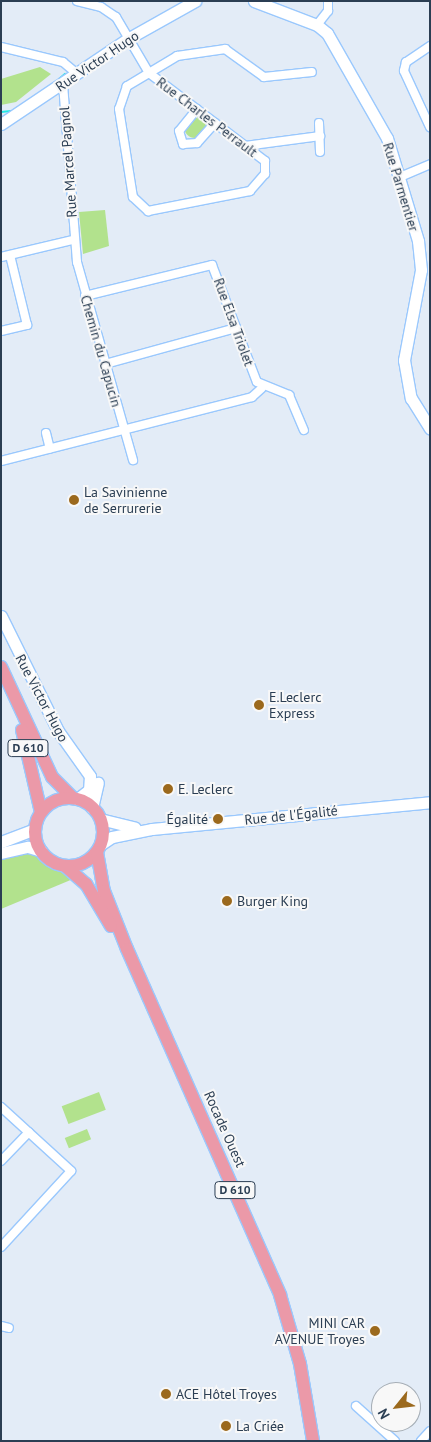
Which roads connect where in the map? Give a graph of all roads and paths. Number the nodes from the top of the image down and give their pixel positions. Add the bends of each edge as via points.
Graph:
1 (77, 1) edge
2 (195, 1) edge
3 (254, 1) edge
4 (328, 1) edge
5 (317, 24) junction
6 (129, 38) junction
7 (430, 46) edge
8 (1, 47) edge
9 (312, 72) dead end
10 (76, 73) junction
11 (150, 73) junction
12 (62, 84) junction
13 (197, 109) junction
14 (214, 123) junction
15 (319, 123) dead end
16 (1, 124) edge
17 (430, 127) edge
18 (320, 136) junction
19 (263, 144) junction
20 (245, 146) junction
21 (320, 152) dead end
22 (265, 161) junction
23 (430, 164) edge
24 (400, 177) junction
25 (73, 240) junction
26 (10, 255) junction
27 (1, 257) edge
28 (85, 296) junction
29 (236, 328) junction
30 (1, 332) edge
31 (105, 364) junction
32 (262, 388) junction
33 (430, 428) edge
34 (304, 430) dead end
35 (125, 431) junction
36 (46, 433) dead end
37 (50, 449) junction
38 (133, 460) dead end
39 (1, 461) edge
40 (1, 616) edge
41 (1, 667) edge
42 (9, 685) junction
43 (71, 753) junction
44 (75, 799) junction
45 (430, 802) edge
46 (92, 808) junction
47 (41, 812) junction
48 (100, 819) junction
49 (35, 829) junction
50 (152, 829) junction
51 (1, 842) edge
52 (98, 848) junction
53 (40, 851) junction
54 (1, 853) edge
55 (65, 866) junction
56 (127, 949) junction
57 (1, 1107) edge
58 (29, 1132) junction
59 (1, 1161) edge
60 (1, 1247) edge
61 (1, 1326) edge
62 (10, 1328) dead end
63 (356, 1406) dead end
64 (430, 1431) edge
65 (313, 1441) edge
66 (395, 1441) edge
67 (421, 1441) edge

1 - 6 street, Rue Charles Perrault via 102,7 116,18
2 - 6 street, Rue Victor Hugo
3 - 5 street, Rue Parmentier
4 - 5 street via 328,11
5 - 24 street, Rue Parmentier via 343,54 364,93
6 - 10 street, Rue Victor Hugo
6 - 11 street, Rue Charles Perrault
7 - 17 street via 406,62 404,71
8 - 10 street via 63,62
9 - 11 street via 264,77 225,49 177,56
10 - 12 street, Rue Victor Hugo
11 - 13 street, Rue Charles Perrault
11 - 22 street, Rue Charles Perrault via 127,86 119,109 133,197 148,211 250,191 266,174
12 - 16 street, Rue Victor Hugo
12 - 25 street, Rue Marcel Pagnol
13 - 14 street, Rue Charles Perrault
13 - 14 street via 179,131 183,144 197,143
14 - 20 street, Rue Charles Perrault
15 - 18 street
18 - 19 street
18 - 21 street
19 - 20 street
19 - 22 street
20 - 22 street, Rue Charles Perrault
23 - 24 street
24 - 33 street, Rue Parmentier via 421,270 404,360 411,398
25 - 26 street
25 - 28 street, Chemin du Capucin
26 - 27 street
26 - 30 street via 27,325
28 - 29 street, Rue Elsa Triolet via 213,262
28 - 31 street, Chemin du Capucin
29 - 31 street
29 - 32 street, Rue Elsa Triolet
31 - 35 street, Chemin du Capucin
32 - 34 street via 289,395
32 - 35 street via 252,397
35 - 37 street
35 - 38 street, Chemin du Capucin
36 - 37 street
37 - 39 street
40 - 43 street, Rue Victor Hugo
41 - 42 main road, D 610
42 - 44 main road, D 610 via 52,777
42 - 47 main road, D 610 via 36,780
43 - 44 street, Rue Victor Hugo via 92,781 89,790
43 - 46 street, Rue Victor Hugo via 97,778
44 - 46 main road
44 - 47 main road via 55,801
45 - 50 street, Rue de l'Égalité
46 - 48 main road
47 - 49 main road
48 - 50 street
48 - 52 main road
49 - 51 street
49 - 53 main road
50 - 52 street via 112,837
52 - 55 main road via 83,863
52 - 56 main road, Rocade Ouest / D 610 via 104,891
53 - 54 street via 28,847
53 - 55 main road
55 - 56 main road, Rocade Ouest / D 610 via 86,884
56 - 65 main road, Rocade Ouest / D 610 via 280,1295 300,1364
57 - 58 street
58 - 59 street
58 - 60 street via 71,1171
61 - 62 street
63 - 66 street
64 - 67 street

